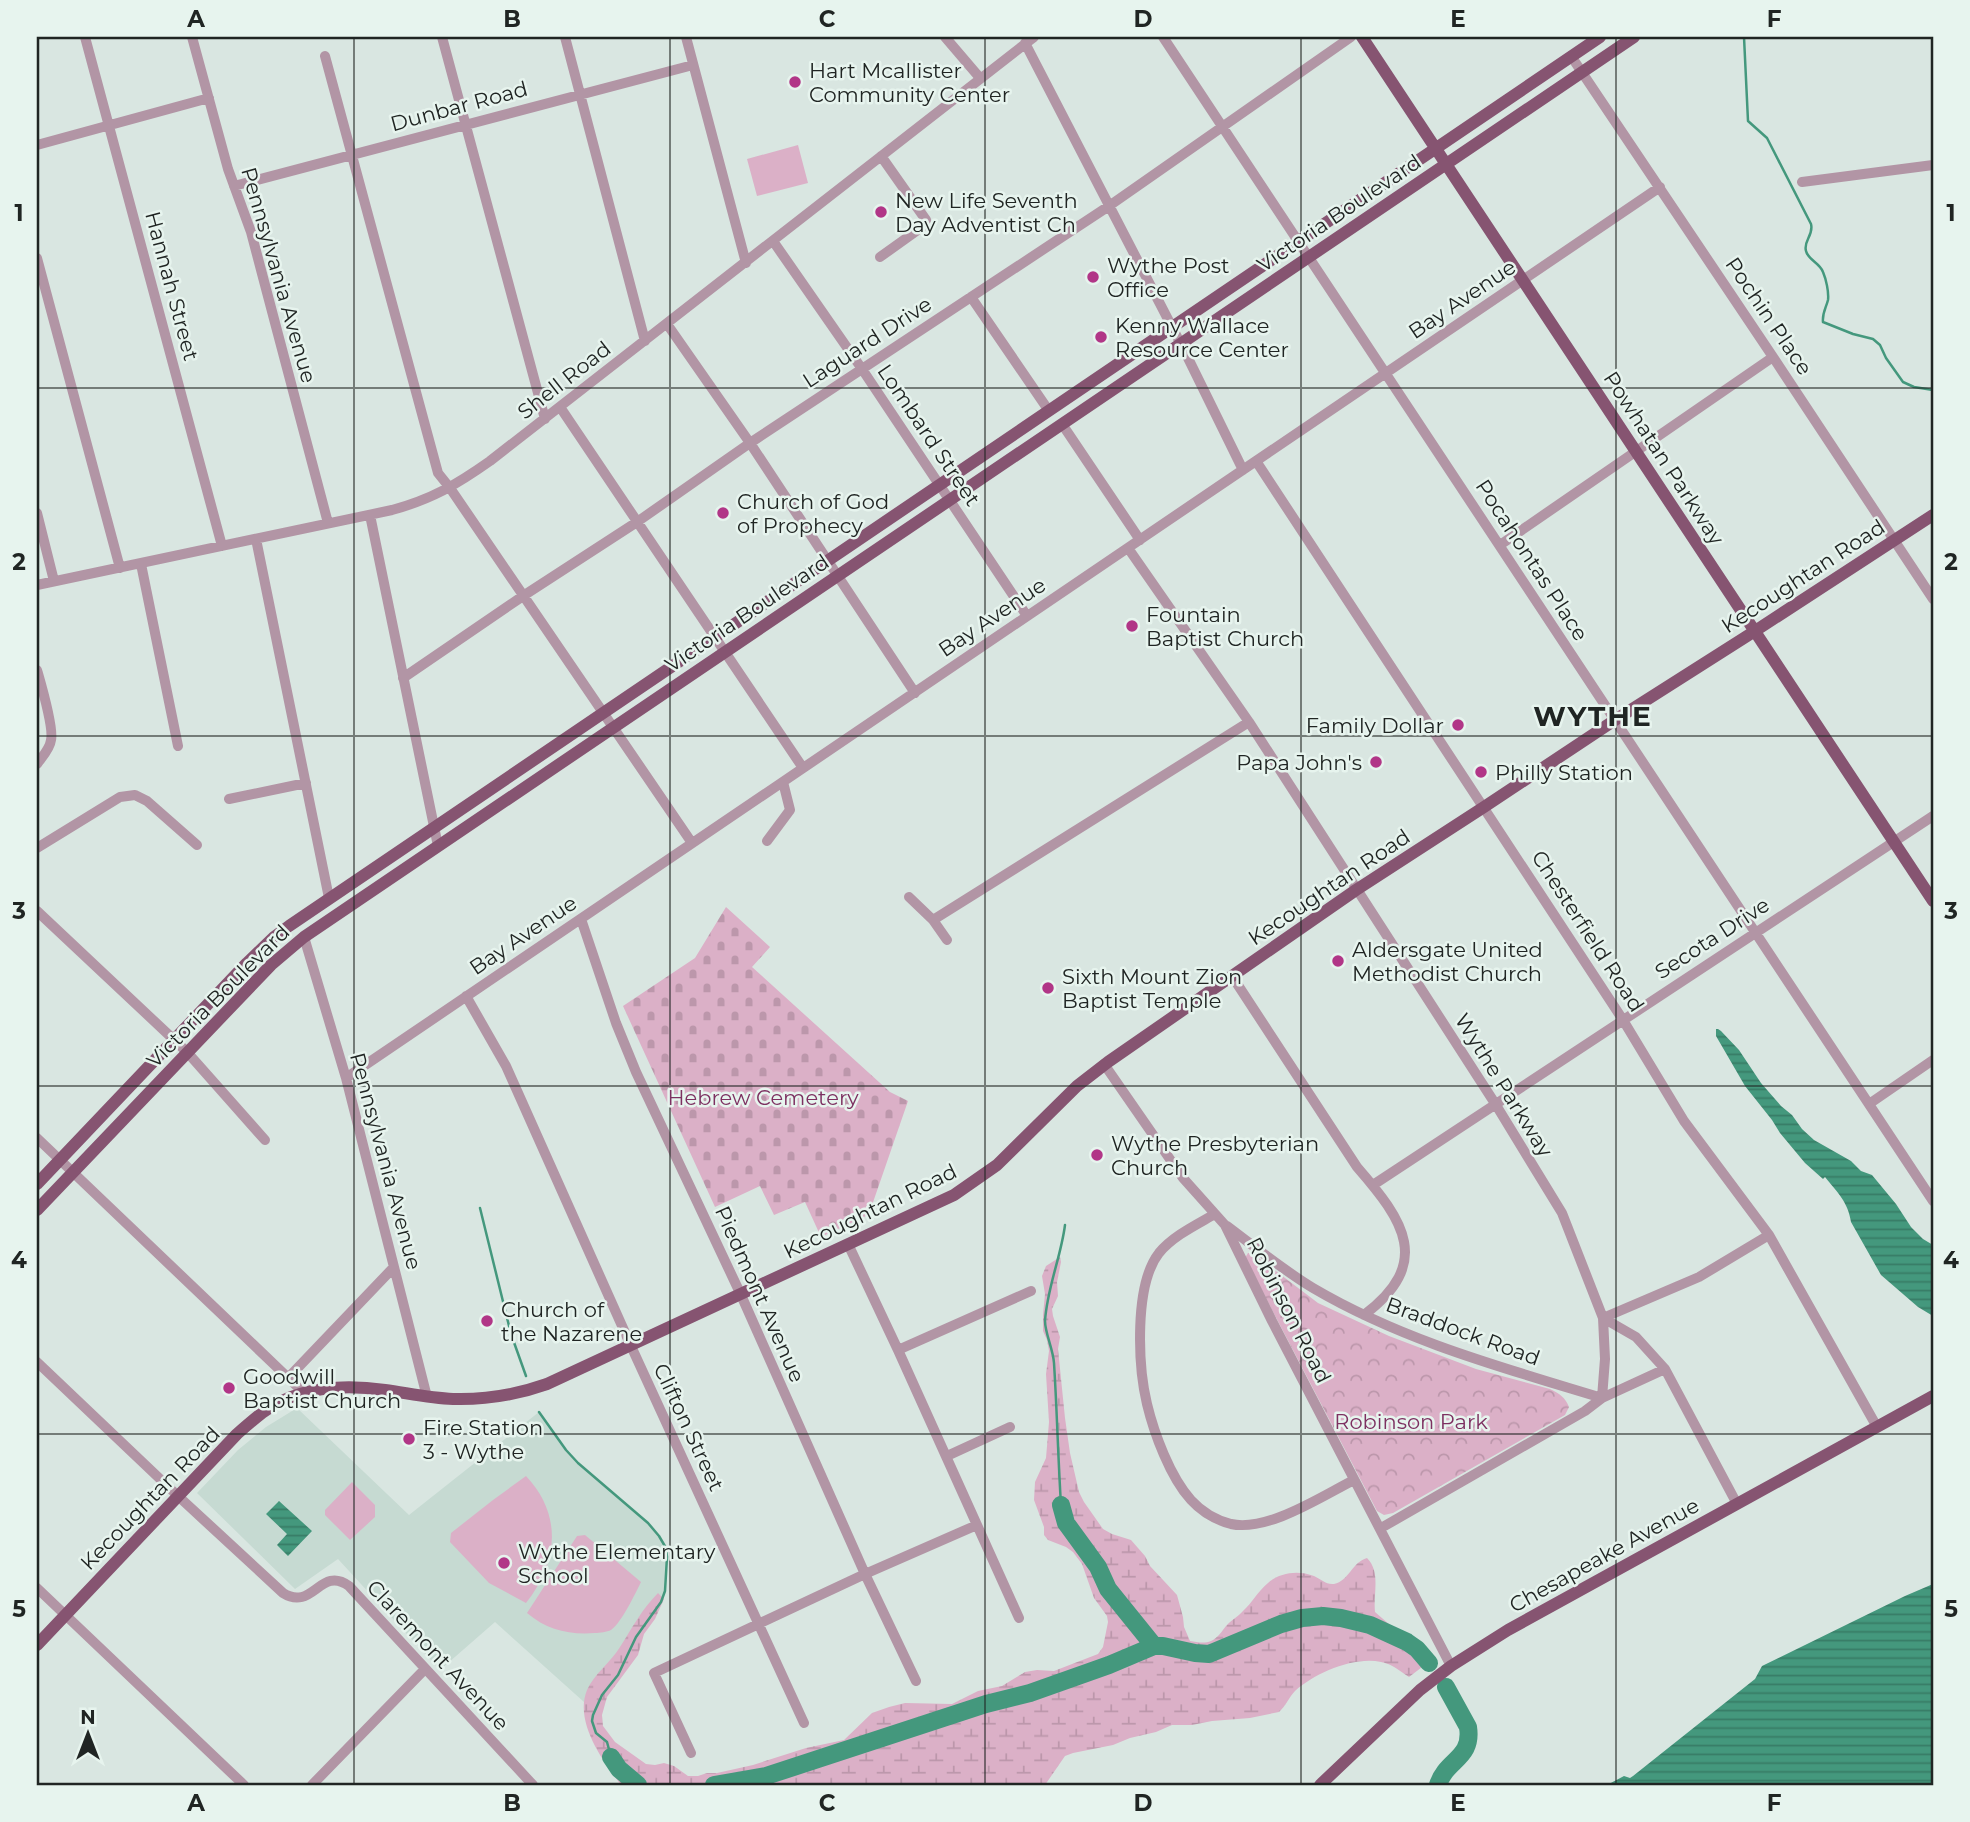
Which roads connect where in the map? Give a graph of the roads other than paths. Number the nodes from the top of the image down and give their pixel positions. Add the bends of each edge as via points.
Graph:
1 (85, 37) edge
2 (192, 37) edge
3 (442, 37) edge
4 (565, 37) edge
5 (686, 37) edge
6 (946, 37) edge
7 (1163, 37) edge
8 (1351, 37) edge
9 (1362, 37) edge
10 (1600, 37) edge
11 (1634, 37) edge
12 (1030, 40) edge
13 (325, 56) dead end
14 (1571, 56) junction
15 (693, 65) junction
16 (1582, 72) junction
17 (979, 78) junction
18 (581, 94) junction
19 (209, 98) junction
20 (466, 124) junction
21 (109, 125) junction
22 (1222, 126) junction
23 (37, 145) edge
24 (1436, 148) junction
25 (353, 155) junction
26 (881, 156) junction
27 (1447, 163) junction
28 (1933, 164) edge
29 (1801, 182) dead end
30 (234, 186) junction
31 (1660, 187) junction
32 (1109, 206) junction
33 (773, 241) junction
34 (1299, 242) junction
35 (880, 257) dead end
36 (1309, 257) junction
37 (37, 258) edge
38 (746, 263) junction
39 (1524, 280) junction
40 (971, 297) junction
41 (667, 324) junction
42 (1172, 327) junction
43 (645, 341) junction
44 (1180, 344) junction
45 (1773, 357) junction
46 (862, 369) junction
47 (1387, 373) junction
48 (560, 407) junction
49 (1049, 411) junction
50 (545, 419) junction
51 (1062, 424) junction
52 (750, 443) junction
53 (1636, 451) junction
54 (1256, 461) junction
55 (1243, 470) junction
56 (939, 485) junction
57 (450, 488) junction
58 (949, 500) junction
59 (37, 513) edge
60 (1933, 514) edge
61 (370, 515) junction
62 (637, 522) junction
63 (328, 523) junction
64 (256, 539) junction
65 (1140, 540) junction
66 (1895, 540) junction
67 (1500, 545) junction
68 (222, 546) junction
69 (1128, 548) junction
70 (827, 561) junction
71 (141, 564) junction
72 (120, 568) junction
73 (837, 576) junction
74 (54, 581) junction
75 (37, 585) edge
76 (523, 596) junction
77 (1933, 599) edge
78 (1027, 616) junction
79 (1755, 631) junction
80 (715, 636) junction
81 (725, 651) junction
82 (37, 670) edge
83 (403, 678) junction
84 (915, 692) junction
85 (603, 713) junction
86 (1615, 720) junction
87 (1249, 722) junction
88 (613, 727) junction
89 (178, 746) dead end
90 (37, 764) edge
91 (803, 768) junction
92 (782, 782) junction
93 (306, 783) junction
94 (229, 799) dead end
95 (1484, 807) junction
96 (1933, 816) edge
97 (434, 827) junction
98 (767, 841) dead end
99 (1894, 842) junction
100 (692, 843) junction
101 (197, 845) dead end
102 (438, 846) junction
103 (37, 848) edge
104 (1356, 890) junction
105 (909, 897) dead end
106 (329, 898) junction
107 (1933, 901) edge
108 (37, 911) edge
109 (581, 919) junction
110 (933, 920) junction
111 (1756, 932) junction
112 (303, 937) junction
113 (947, 940) dead end
114 (1232, 976) junction
115 (466, 996) junction
116 (1623, 1020) junction
117 (174, 1040) junction
118 (187, 1052) junction
119 (1933, 1060) edge
120 (1104, 1064) junction
121 (346, 1078) junction
122 (1869, 1104) junction
123 (1496, 1105) junction
124 (37, 1138) edge
125 (265, 1140) dead end
126 (60, 1160) junction
127 (73, 1172) junction
128 (37, 1184) edge
129 (1373, 1185) junction
130 (1933, 1201) edge
131 (37, 1210) edge
132 (1215, 1214) junction
133 (1225, 1225) junction
134 (1769, 1235) junction
135 (848, 1244) junction
136 (394, 1267) junction
137 (1031, 1291) dead end
138 (741, 1295) junction
139 (1364, 1315) junction
140 (1603, 1318) junction
141 (631, 1346) junction
142 (898, 1350) junction
143 (37, 1362) edge
144 (1665, 1369) junction
145 (288, 1378) junction
146 (304, 1393) junction
147 (427, 1396) junction
148 (1933, 1396) edge
149 (1602, 1398) junction
150 (1010, 1427) dead end
151 (1877, 1427) junction
152 (947, 1456) junction
153 (1354, 1480) junction
154 (178, 1496) junction
155 (1737, 1504) junction
156 (977, 1525) junction
157 (1381, 1528) junction
158 (865, 1574) junction
159 (37, 1588) edge
160 (65, 1615) junction
161 (1020, 1618) dead end
162 (759, 1623) junction
163 (37, 1645) edge
164 (1451, 1666) junction
165 (425, 1669) junction
166 (916, 1681) dead end
167 (804, 1723) dead end
168 (691, 1753) dead end
169 (244, 1785) edge
170 (312, 1785) edge
171 (533, 1785) edge
172 (1320, 1785) edge

1 - 21 street, Hannah Street
2 - 19 street, Pennsylvania Avenue
3 - 20 street
4 - 18 street
5 - 15 street
6 - 17 street
7 - 22 street, Pocahontas Place
8 - 22 street, Laguard Drive
9 - 24 main road, Powhatan Parkway
10 - 14 main road, Victoria Boulevard
11 - 16 main road, Victoria Boulevard
12 - 17 street, Shell Road
12 - 32 street
13 - 25 street
14 - 16 street, Pochin Place
14 - 24 main road, Victoria Boulevard
15 - 18 street, Dunbar Road
15 - 38 street
16 - 27 main road, Victoria Boulevard
16 - 31 street, Pochin Place
17 - 26 street, Shell Road
18 - 20 street, Dunbar Road
18 - 43 street
19 - 21 street
19 - 30 street, Pennsylvania Avenue
20 - 25 street, Dunbar Road
20 - 50 street
21 - 23 street
21 - 68 street, Hannah Street
22 - 32 street, Laguard Drive
22 - 34 street, Pocahontas Place
24 - 27 main road, Powhatan Parkway
24 - 34 main road, Victoria Boulevard
25 - 30 street, Dunbar Road
25 - 57 street via 433,461
26 - 33 street, Shell Road
26 - 35 street via 926,220 922,228
27 - 36 main road, Victoria Boulevard
27 - 39 main road, Powhatan Parkway
28 - 29 street
30 - 63 street, Pennsylvania Avenue via 251,232
31 - 39 street, Bay Avenue
31 - 45 street, Pochin Place
32 - 40 street, Laguard Drive
32 - 42 street
33 - 38 street, Shell Road
33 - 46 street, Lombard Street
34 - 36 street, Pocahontas Place
34 - 42 main road, Victoria Boulevard
36 - 44 main road, Victoria Boulevard
36 - 47 street, Pocahontas Place
37 - 72 street
38 - 41 street, Shell Road
39 - 47 street, Bay Avenue
39 - 53 main road, Powhatan Parkway
40 - 46 street, Laguard Drive
40 - 49 street
41 - 43 street, Shell Road
41 - 52 street
42 - 44 street
42 - 49 main road, Victoria Boulevard
43 - 48 street, Shell Road
44 - 51 main road, Victoria Boulevard
44 - 55 street
45 - 53 street
45 - 66 street, Pochin Place
46 - 52 street, Laguard Drive
46 - 56 street, Lombard Street
47 - 54 street, Bay Avenue
47 - 67 street, Pocahontas Place
48 - 50 street, Shell Road
48 - 62 street
49 - 56 main road, Victoria Boulevard
50 - 57 street, Shell Road
51 - 58 main road, Victoria Boulevard
51 - 65 street
52 - 62 street, Laguard Drive
52 - 70 street
53 - 67 street
53 - 79 main road, Powhatan Parkway
54 - 55 street, Bay Avenue
54 - 95 street, Chesterfield Road
55 - 65 street, Bay Avenue
56 - 58 street, Lombard Street
56 - 70 main road, Victoria Boulevard
57 - 61 street, Shell Road
57 - 76 street
58 - 73 main road, Victoria Boulevard
58 - 78 street, Lombard Street
59 - 74 street
60 - 66 main road, Kecoughtan Road
61 - 63 street, Shell Road
61 - 83 street
62 - 76 street, Laguard Drive
62 - 80 street
63 - 64 street, Shell Road
64 - 68 street, Shell Road
64 - 93 street
65 - 69 street, Bay Avenue
66 - 77 street, Pochin Place
66 - 79 main road, Kecoughtan Road
67 - 86 street, Pocahontas Place
68 - 71 street, Shell Road
69 - 78 street, Bay Avenue
69 - 87 street, Wythe Parkway
70 - 73 street
70 - 80 main road, Victoria Boulevard
71 - 72 street, Shell Road
71 - 89 street
72 - 74 street, Shell Road
73 - 81 main road, Victoria Boulevard
73 - 84 street
74 - 75 street, Shell Road
76 - 83 street, Laguard Drive
76 - 85 street
78 - 84 street, Bay Avenue
79 - 86 main road, Kecoughtan Road
79 - 99 main road, Powhatan Parkway
80 - 81 street
80 - 85 main road, Victoria Boulevard
81 - 88 main road, Victoria Boulevard
81 - 91 street
82 - 90 street via 52,739
83 - 97 street
84 - 91 street, Bay Avenue
85 - 88 street
85 - 97 main road, Victoria Boulevard
86 - 95 main road, Kecoughtan Road
86 - 111 street, Pocahontas Place
87 - 104 street, Wythe Parkway
87 - 110 street
88 - 100 street
88 - 102 main road, Victoria Boulevard
91 - 92 street, Bay Avenue
92 - 98 street via 790,810
92 - 100 street, Bay Avenue
93 - 94 street
93 - 106 street
95 - 104 main road, Kecoughtan Road
95 - 116 street, Chesterfield Road
96 - 99 street, Secota Drive
97 - 102 street
97 - 106 main road, Victoria Boulevard
99 - 107 main road, Powhatan Parkway
99 - 111 street, Secota Drive
100 - 109 street, Bay Avenue
101 - 103 street via 135,795 120,797
102 - 112 main road, Victoria Boulevard
104 - 114 main road, Kecoughtan Road
104 - 123 street, Wythe Parkway
105 - 110 street
106 - 117 main road, Victoria Boulevard via 274,937
108 - 117 street
109 - 115 street, Bay Avenue
109 - 138 street, Piedmont Avenue via 636,1072
110 - 113 street
111 - 116 street, Secota Drive
111 - 122 street, Pocahontas Place
112 - 118 main road, Victoria Boulevard
112 - 121 street, Pennsylvania Avenue
114 - 120 main road, Kecoughtan Road
114 - 129 street
115 - 121 street, Bay Avenue
115 - 141 street, Clifton Street via 506,1066
116 - 123 street, Secota Drive
116 - 134 street, Chesterfield Road via 1684,1121
117 - 118 street
117 - 126 main road, Victoria Boulevard
118 - 125 street
118 - 127 main road, Victoria Boulevard
119 - 122 street
120 - 132 street, Robinson Road via 1183,1178
120 - 135 main road, Kecoughtan Road via 977,1180
121 - 136 street, Pennsylvania Avenue
122 - 130 street, Pocahontas Place
123 - 129 street, Secota Drive
123 - 140 street, Wythe Parkway via 1562,1213
124 - 126 street
126 - 127 street
126 - 128 main road, Victoria Boulevard
127 - 131 main road, Victoria Boulevard
127 - 145 street
129 - 139 street via 1395,1217 1406,1250 1397,1282
132 - 133 street, Robinson Road
132 - 153 street via 1158,1254 1146,1280 1142,1306 1147,1403 1176,1479 1191,1500 1211,1516 1233,1524 1279,1518
133 - 139 street, Braddock Road via 1312,1288
133 - 153 street, Robinson Road
134 - 140 street via 1699,1277
134 - 151 street, Chesterfield Road
135 - 138 main road, Kecoughtan Road
135 - 142 street
136 - 145 street
136 - 147 street, Pennsylvania Avenue
137 - 142 street
138 - 141 main road, Kecoughtan Road
138 - 158 street, Piedmont Avenue
139 - 149 street, Braddock Road via 1468,1357
140 - 144 street via 1636,1337
140 - 149 street, Wythe Parkway
141 - 147 main road, Kecoughtan Road via 524,1392 474,1399
141 - 162 street, Clifton Street
142 - 152 street
143 - 154 street, Claremont Avenue
144 - 149 street
144 - 155 street
145 - 146 street
146 - 147 main road, Kecoughtan Road via 357,1387
146 - 154 main road, Kecoughtan Road via 263,1412
148 - 151 main road, Chesapeake Avenue
149 - 157 street
150 - 152 street
151 - 155 main road, Chesapeake Avenue
152 - 156 street
153 - 157 street, Robinson Road
154 - 160 main road, Kecoughtan Road
154 - 165 street, Claremont Avenue via 289,1596 304,1597 329,1580 345,1583
155 - 164 main road, Chesapeake Avenue
156 - 158 street
156 - 161 street
157 - 164 street, Robinson Road
158 - 162 street
158 - 166 street, Piedmont Avenue
159 - 160 street
160 - 163 main road, Kecoughtan Road
160 - 169 street
162 - 167 street, Clifton Street
162 - 168 street via 654,1673
164 - 172 main road, Chesapeake Avenue
165 - 170 street
165 - 171 street, Claremont Avenue

